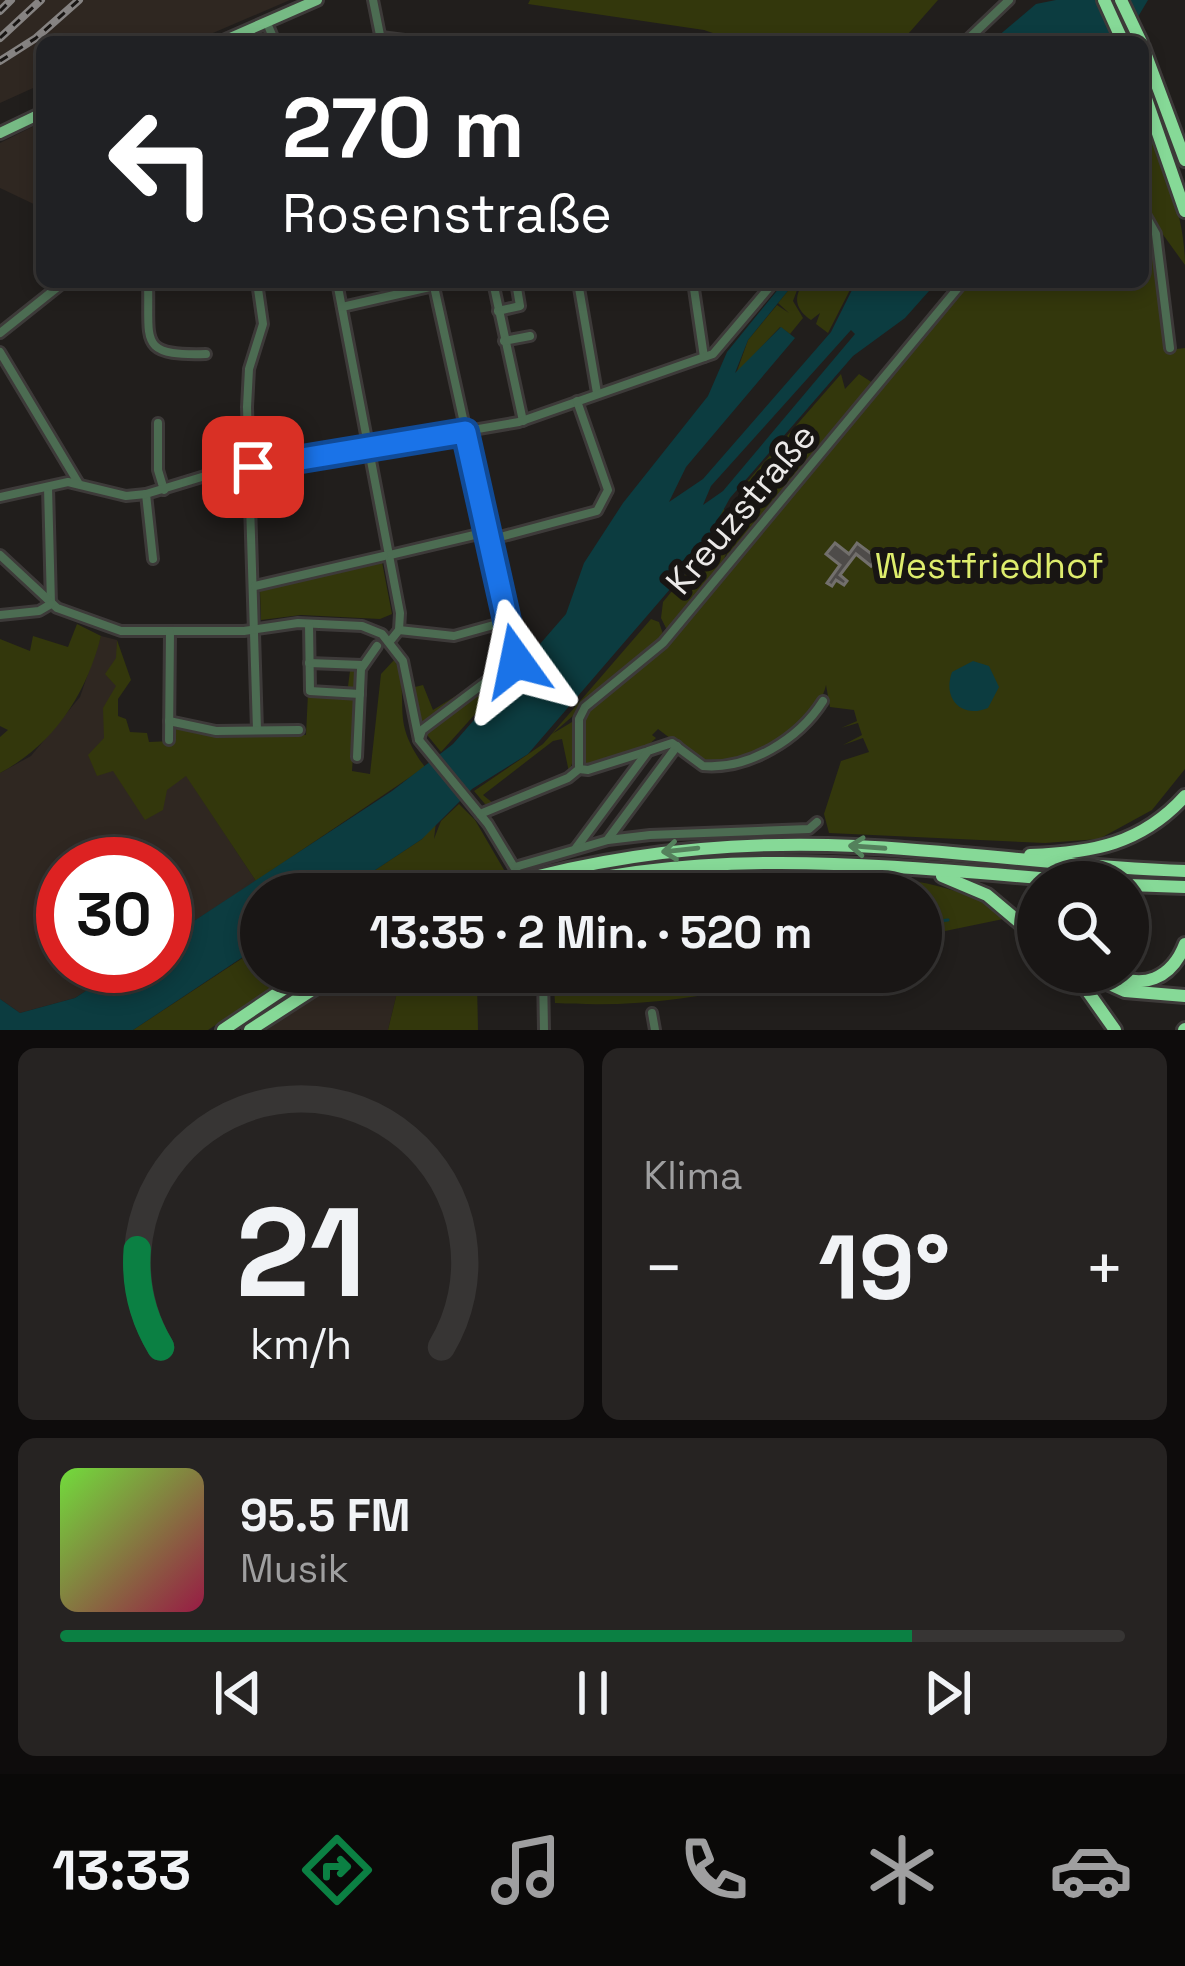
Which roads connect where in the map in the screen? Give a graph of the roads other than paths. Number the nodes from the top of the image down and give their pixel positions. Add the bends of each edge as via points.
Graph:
1 (317, 0) edge
2 (373, 0) edge
3 (1009, 0) edge
4 (1104, 0) edge
5 (1121, 0) edge
6 (267, 23) junction
7 (236, 36) edge
8 (272, 36) edge
9 (378, 36) edge
10 (971, 36) edge
11 (1120, 36) edge
12 (1138, 36) edge
13 (1149, 64) edge
14 (1149, 107) edge
15 (36, 116) edge
16 (0, 133) edge
17 (1185, 160) edge
18 (1185, 211) edge
19 (1149, 222) edge
20 (56, 288) edge
21 (148, 288) edge
22 (258, 288) edge
23 (338, 288) edge
24 (417, 288) edge
25 (434, 288) edge
26 (494, 288) edge
27 (518, 288) edge
28 (579, 288) edge
29 (694, 288) edge
30 (769, 288) edge
31 (958, 288) edge
32 (342, 307) junction
33 (498, 311) junction
34 (0, 333) edge
35 (530, 336) dead end
36 (504, 341) junction
37 (1169, 348) dead end
38 (0, 352) edge
39 (206, 354) dead end
40 (704, 357) junction
41 (597, 394) junction
42 (577, 401) junction
43 (523, 421) junction
44 (158, 423) dead end
45 (465, 432) junction
46 (370, 448) junction
47 (249, 468) junction
48 (79, 484) junction
49 (48, 487) junction
50 (164, 490) junction
51 (146, 494) junction
52 (0, 497) edge
53 (488, 536) junction
54 (0, 555) edge
55 (387, 555) junction
56 (153, 559) dead end
57 (255, 586) junction
58 (51, 604) junction
59 (0, 615) edge
60 (508, 622) junction
61 (309, 623) junction
62 (257, 629) junction
63 (399, 631) junction
64 (170, 632) junction
65 (391, 640) junction
66 (377, 646) dead end
67 (309, 663) junction
68 (362, 665) junction
69 (360, 694) junction
70 (823, 701) dead end
71 (170, 721) junction
72 (257, 730) junction
73 (299, 730) dead end
74 (169, 740) dead end
75 (418, 740) junction
76 (676, 746) junction
77 (649, 750) junction
78 (357, 757) dead end
79 (578, 769) junction
80 (1185, 796) edge
81 (480, 814) junction
82 (817, 822) dead end
83 (592, 825) junction
84 (608, 840) junction
85 (576, 848) junction
86 (974, 856) junction
87 (912, 868) junction
88 (516, 870) junction
89 (1185, 871) edge
90 (518, 873) edge
91 (554, 873) edge
92 (629, 873) edge
93 (1017, 876) edge
94 (1149, 889) edge
95 (1185, 890) edge
96 (1017, 921) edge
97 (1185, 944) edge
98 (1149, 981) edge
99 (278, 993) edge
100 (307, 993) edge
101 (543, 993) edge
102 (1092, 993) edge
103 (1149, 993) edge
104 (1185, 996) edge
105 (652, 1013) dead end
106 (223, 1030) edge
107 (250, 1030) edge
108 (544, 1030) edge
109 (655, 1030) edge
110 (1115, 1030) edge

1 - 6 main road
2 - 9 street
3 - 10 street
4 - 11 highway
5 - 12 highway
6 - 7 main road
6 - 8 street
13 - 17 highway
14 - 18 highway
15 - 16 main road
19 - 37 street
20 - 34 street
21 - 39 street via 156,350
22 - 47 street via 263,324 248,377
23 - 32 street
24 - 32 street
25 - 45 street
26 - 33 street
27 - 33 street via 520,306
28 - 41 street
29 - 40 street
30 - 40 street via 718,351
31 - 79 street, Kreuzstraße via 663,643 585,707
32 - 46 street
33 - 36 street
35 - 36 street
36 - 43 street
38 - 48 street
40 - 41 street
41 - 42 street
42 - 43 street
42 - 53 street via 608,490 597,511
43 - 45 street
44 - 50 street
45 - 46 street
45 - 53 street
46 - 47 street
46 - 55 street
47 - 50 street
47 - 57 street
48 - 49 street
48 - 51 street
49 - 52 street
49 - 58 street
50 - 51 street
51 - 56 street
53 - 55 street
53 - 60 street
54 - 58 street
55 - 57 street
55 - 63 street
57 - 62 street
58 - 59 street
58 - 64 street via 121,631
60 - 63 street via 454,636
60 - 75 street via 515,663
61 - 62 street
61 - 65 street via 362,626
61 - 67 street
62 - 64 street
62 - 72 street
63 - 65 street
64 - 71 street
65 - 75 street via 406,670
66 - 68 street
67 - 68 street
67 - 69 street via 310,691
68 - 69 street
69 - 78 street
70 - 76 street via 800,728 743,762 703,766
71 - 72 street
71 - 74 street
72 - 73 street
75 - 81 street
76 - 77 street
76 - 84 street
77 - 79 street
77 - 83 street
79 - 81 street
80 - 86 highway via 1116,844 1081,853
81 - 88 street
82 - 84 street via 809,830
83 - 84 street via 604,827
83 - 85 street
84 - 85 street
85 - 88 street
86 - 89 highway
86 -> 91 highway via 857,846 684,849
87 - 92 highway via 728,862
87 - 93 highway
87 - 96 highway via 987,896
88 - 90 street, bridge
94 - 95 highway
97 - 98 highway via 1173,967
99 - 106 highway
100 - 107 highway
101 - 108 street
102 - 110 highway
103 - 104 highway
105 - 109 street

